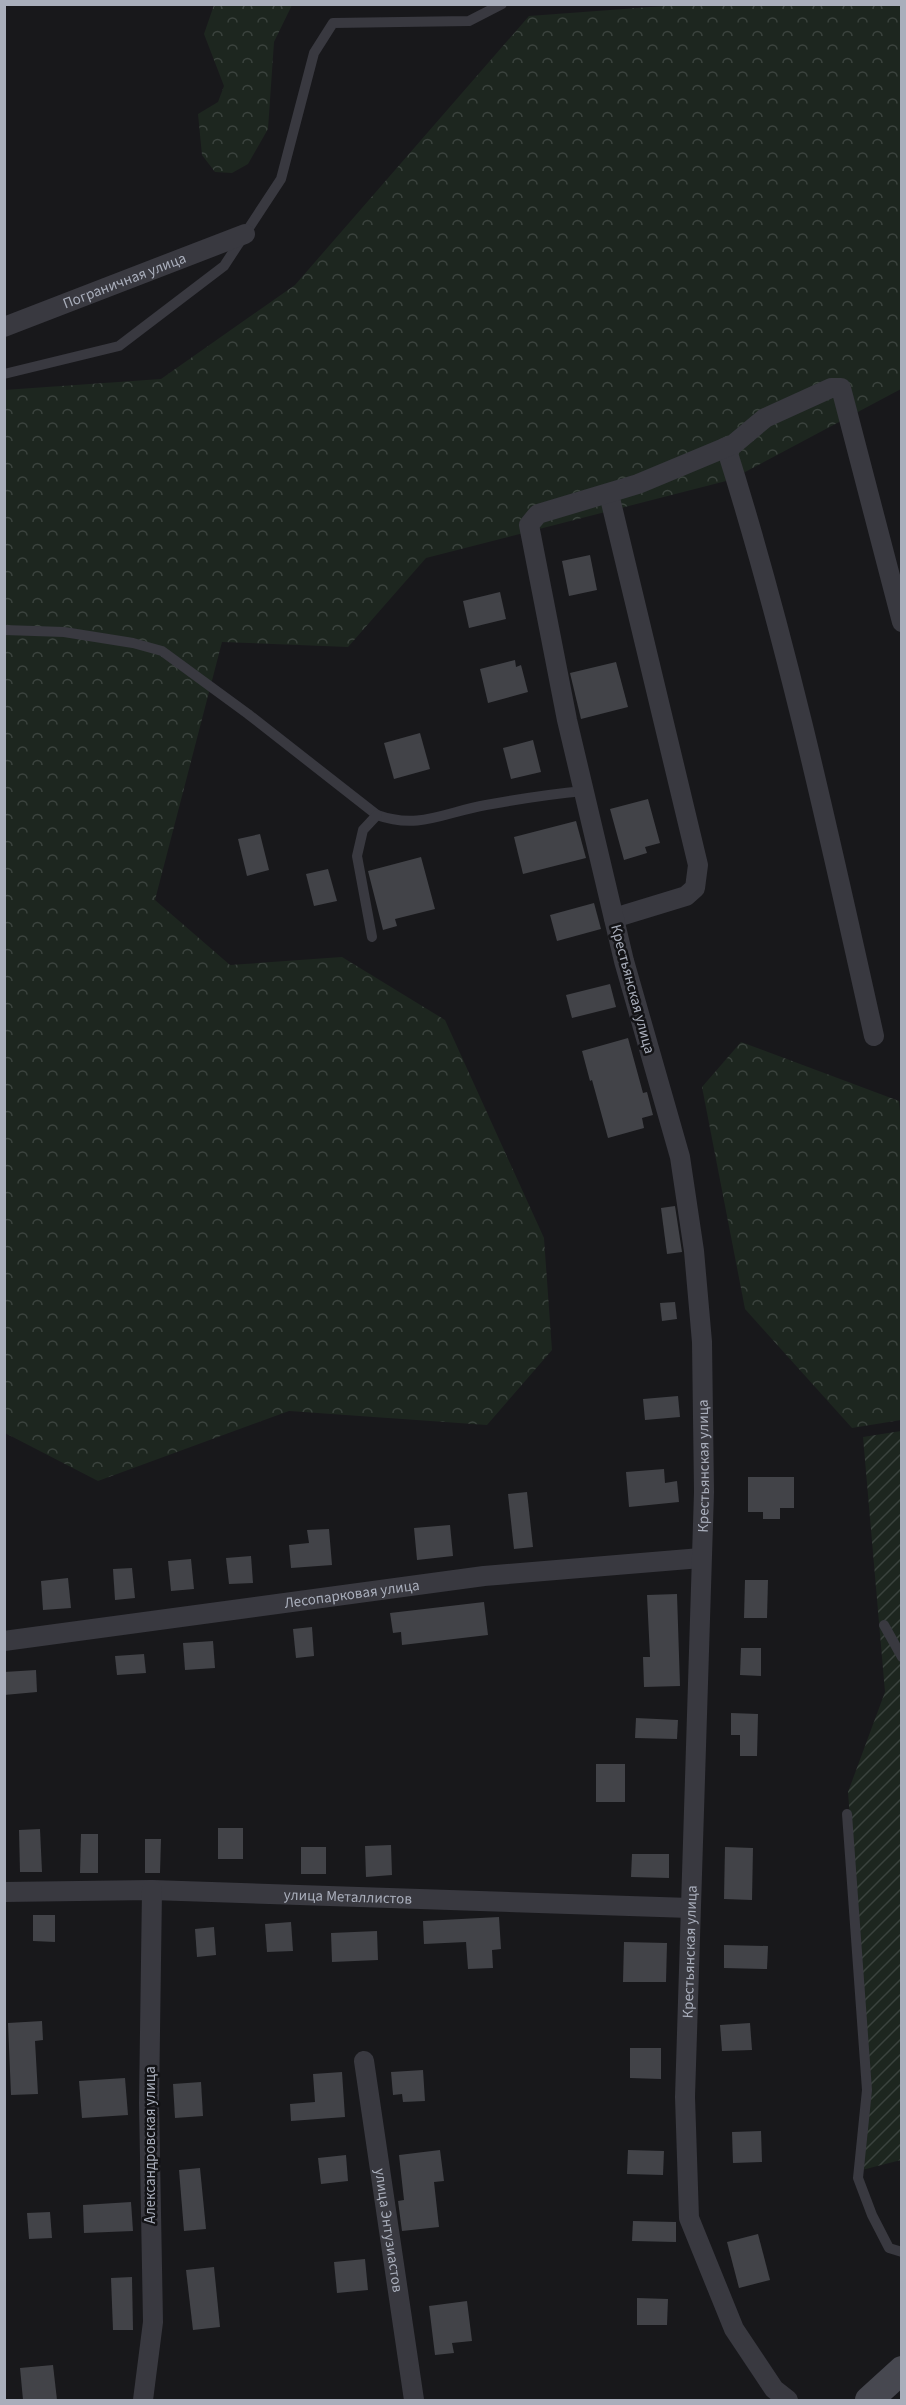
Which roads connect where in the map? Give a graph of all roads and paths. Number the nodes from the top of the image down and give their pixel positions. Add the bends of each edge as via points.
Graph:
1 (502, 4) edge
2 (245, 234) junction
3 (4, 327) edge
4 (4, 374) edge
5 (726, 447) junction
6 (609, 494) junction
7 (902, 622) edge
8 (4, 630) edge
9 (584, 791) junction
10 (377, 814) junction
11 (614, 918) junction
12 (372, 938) dead end
13 (874, 1036) dead end
14 (701, 1558) junction
15 (884, 1625) dead end
16 (4, 1641) edge
17 (902, 1657) edge
18 (847, 1814) dead end
19 (152, 1890) junction
20 (4, 1892) edge
21 (690, 1908) junction
22 (364, 2061) dead end
23 (902, 2252) edge
24 (902, 2370) edge
25 (143, 2400) edge
26 (414, 2400) edge
27 (788, 2400) edge
28 (869, 2400) edge

1 - 2 lane via 469,21 333,23 314,53 281,180
2 - 3 street, Пограничная улица
2 - 4 lane via 224,266 119,346
5 - 6 street
5 - 7 street via 765,418 831,388 841,388
5 - 13 street via 747,513 821,801
6 - 9 street, Крестьянская улица via 538,514 529,525
6 - 11 street via 698,865 695,888 686,896
8 - 10 lane via 64,632 162,651
9 - 10 lane via 483,806 418,821 396,822
9 - 11 street, Крестьянская улица
10 - 12 lane via 363,830 357,856
11 - 14 street, Крестьянская улица via 680,1157 694,1251 702,1342
14 - 16 street, Лесопарковая улица via 484,1576
14 - 21 street, Крестьянская улица
15 - 17 lane
18 - 23 lane via 867,2091 858,2178 889,2248
19 - 20 street, улица Металлистов
19 - 21 street, улица Металлистов
19 - 25 street, Александровская улица via 149,2103 153,2322
21 - 27 street, Крестьянская улица via 685,2097 689,2218 734,2329 774,2389
22 - 26 street, улица Энтузиастов
24 - 28 main road

